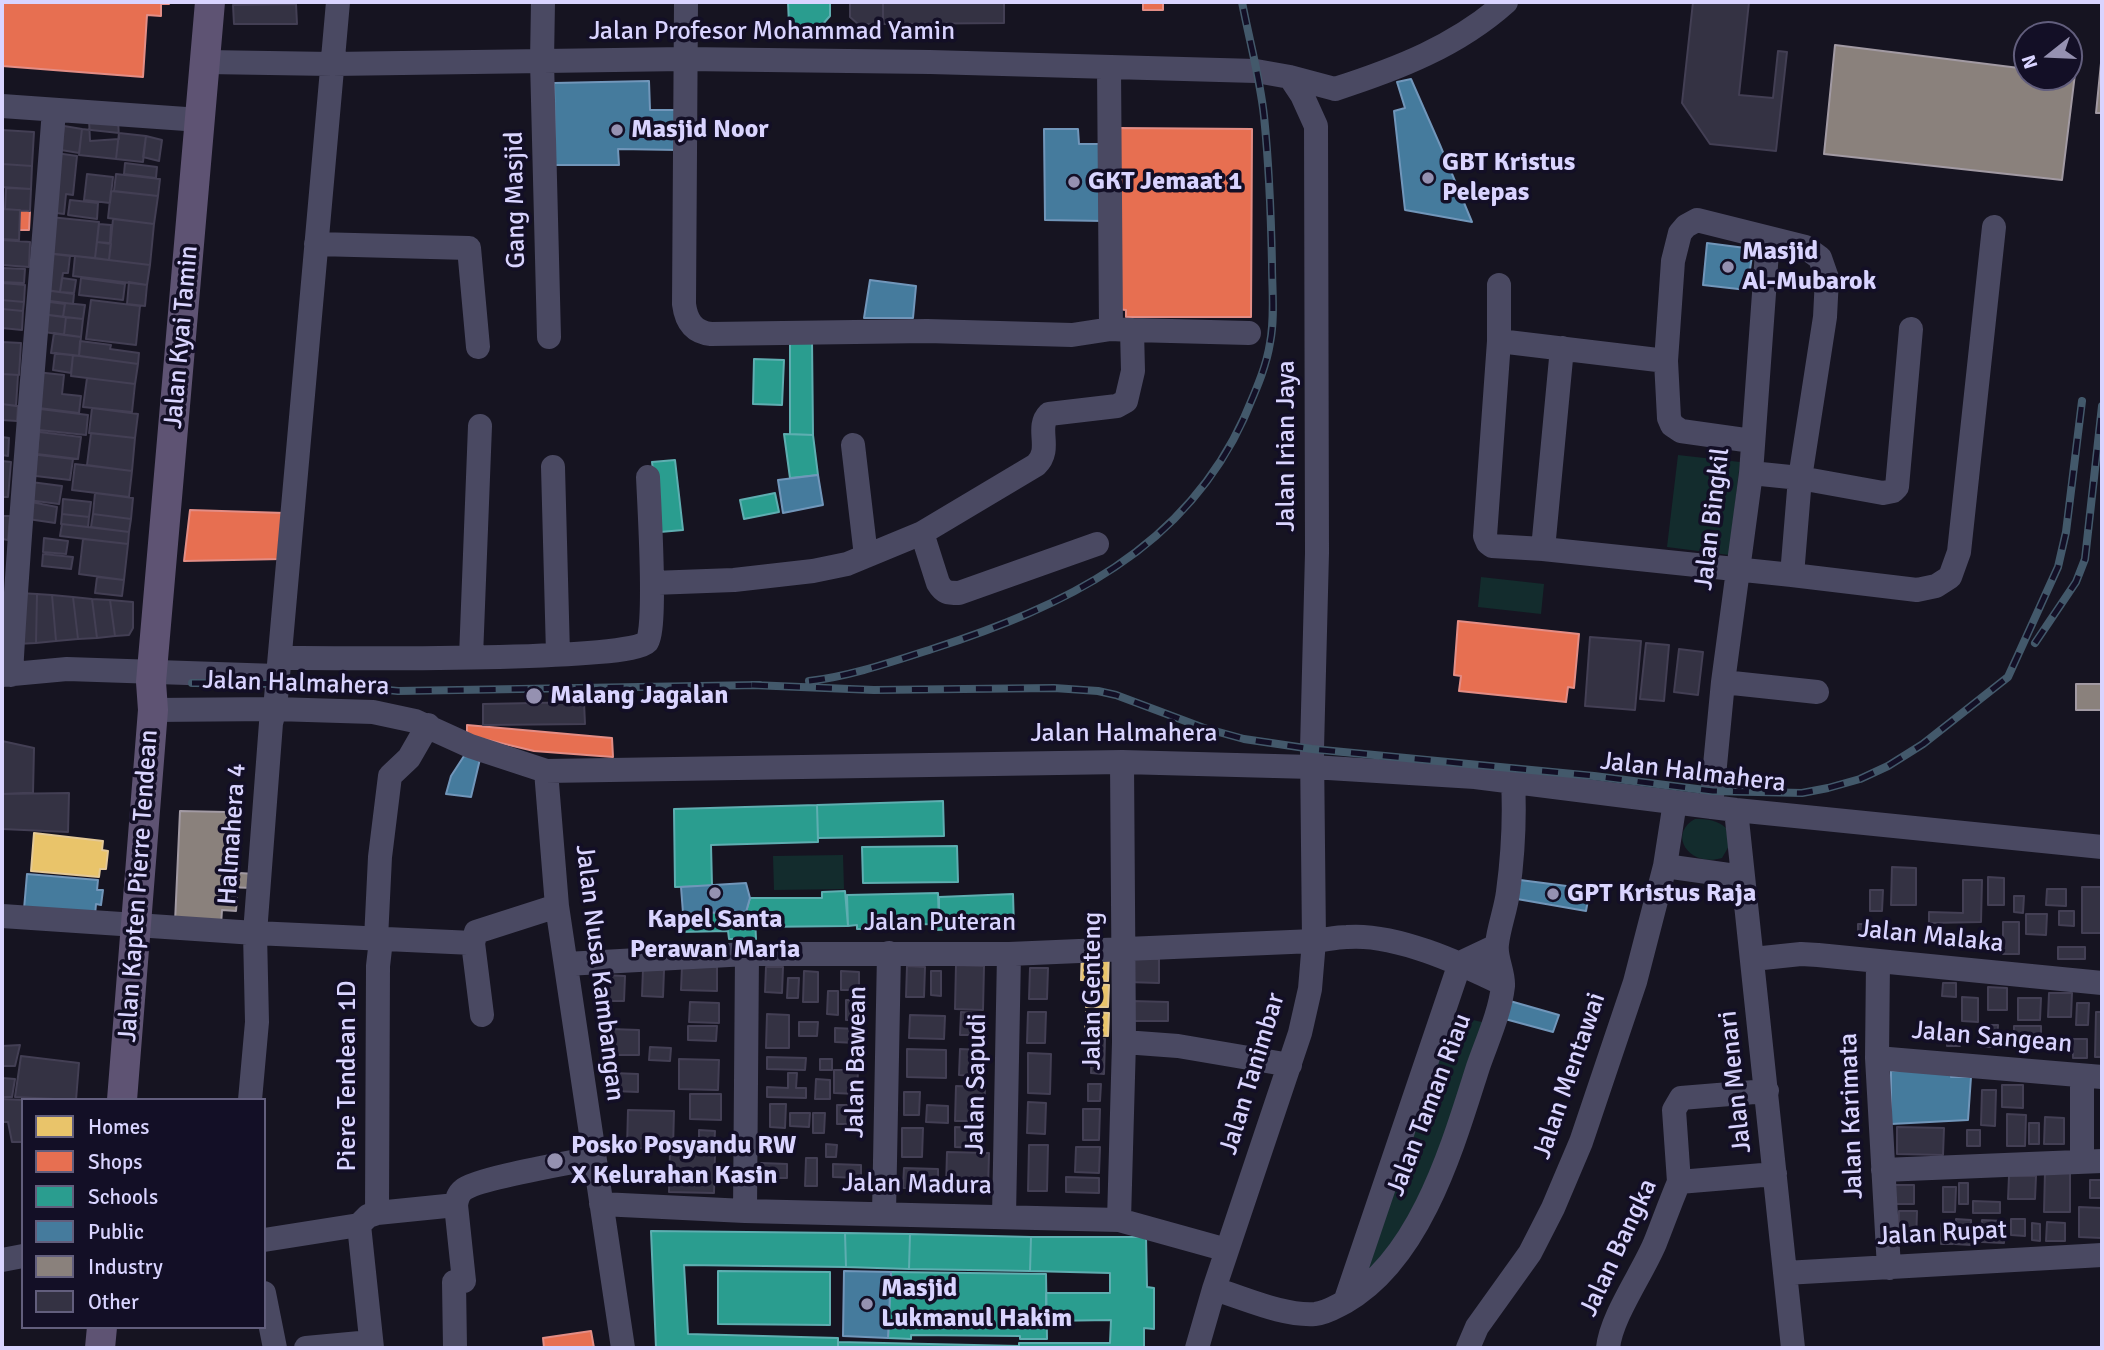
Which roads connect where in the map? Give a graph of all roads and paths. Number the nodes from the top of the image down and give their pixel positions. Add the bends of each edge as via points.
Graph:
1 (210, 2) edge
2 (338, 2) edge
3 (543, 2) edge
4 (686, 2) edge
5 (1506, 2) edge
6 (685, 59) junction
7 (542, 61) junction
8 (205, 62) junction
9 (331, 64) junction
10 (1109, 68) junction
11 (1290, 76) junction
12 (1335, 89) junction
13 (2, 106) edge
14 (54, 110) junction
15 (200, 120) junction
16 (1316, 126) junction
17 (1994, 227) dead end
18 (1768, 238) junction
19 (316, 244) junction
20 (1499, 285) dead end
21 (1911, 329) dead end
22 (1121, 330) junction
23 (1250, 333) dead end
24 (549, 337) dead end
25 (1499, 341) junction
26 (478, 347) dead end
27 (1562, 348) junction
28 (1666, 361) junction
29 (480, 426) dead end
30 (1752, 441) junction
31 (853, 445) dead end
32 (553, 467) dead end
33 (1751, 473) junction
34 (648, 477) dead end
35 (1800, 478) junction
36 (922, 533) junction
37 (1097, 544) dead end
38 (1543, 549) junction
39 (866, 556) junction
40 (1738, 568) junction
41 (1792, 575) junction
42 (652, 583) junction
43 (558, 654) junction
44 (471, 657) junction
45 (278, 667) junction
46 (153, 672) junction
47 (7, 675) edge
48 (1723, 682) junction
49 (1817, 692) dead end
50 (275, 709) junction
51 (153, 710) junction
52 (428, 725) junction
53 (1122, 762) junction
54 (1312, 767) junction
55 (546, 771) junction
56 (1513, 781) junction
57 (1675, 802) junction
58 (1711, 807) junction
59 (1736, 810) junction
60 (2102, 847) edge
61 (1665, 866) junction
62 (1743, 877) junction
63 (557, 906) junction
64 (2, 916) edge
65 (135, 925) junction
66 (256, 933) junction
67 (379, 939) junction
68 (1314, 941) junction
69 (474, 943) junction
70 (1496, 946) junction
71 (1123, 949) junction
72 (889, 953) junction
73 (747, 954) junction
74 (1009, 954) junction
75 (1753, 959) junction
76 (1878, 962) junction
77 (1460, 963) junction
78 (566, 964) junction
79 (2102, 983) edge
80 (1503, 984) junction
81 (482, 1015) dead end
82 (1124, 1042) junction
83 (1877, 1058) junction
84 (1290, 1065) junction
85 (2092, 1076) edge
86 (1767, 1091) junction
87 (122, 1098) edge
88 (250, 1098) edge
89 (593, 1158) junction
90 (2092, 1160) edge
91 (1883, 1170) junction
92 (1775, 1174) junction
93 (1679, 1182) junction
94 (601, 1204) junction
95 (456, 1205) junction
96 (744, 1211) junction
97 (884, 1213) junction
98 (1004, 1216) junction
99 (368, 1219) junction
100 (1119, 1220) junction
101 (266, 1241) edge
102 (1227, 1250) junction
103 (2102, 1255) edge
104 (21, 1256) edge
105 (2, 1260) edge
106 (1889, 1268) junction
107 (1785, 1273) junction
108 (1214, 1289) junction
109 (1345, 1302) junction
110 (266, 1303) edge
111 (102, 1329) edge
112 (372, 1345) edge
113 (100, 1348) edge
114 (275, 1348) edge
115 (306, 1348) edge
116 (456, 1348) edge
117 (623, 1348) edge
118 (1197, 1348) edge
119 (1468, 1348) edge
120 (1608, 1348) edge
121 (1793, 1348) edge

1 - 8 main road, Jalan Kyai Tamin
2 - 9 street, Halmahera 4
3 - 7 street, Gang Masjid
4 - 6 street
5 - 12 street via 1476,27 1433,52
6 - 7 street, Jalan Profesor Mohammad Yamin
6 - 10 street, Jalan Profesor Mohammad Yamin
6 - 22 street via 684,304 688,321 698,331 1072,335
7 - 9 street, Jalan Profesor Mohammad Yamin
7 - 24 street, Gang Masjid
8 - 9 street, Jalan Profesor Mohammad Yamin
8 - 15 main road, Jalan Kyai Tamin
9 - 19 street, Halmahera 4
10 - 11 street, Jalan Profesor Mohammad Yamin
10 - 22 street
11 - 12 street, Jalan Profesor Mohammad Yamin
11 - 16 street, Jalan Irian Jaya
12 - 16 street, Jalan Irian Jaya
13 - 14 street
14 - 15 street
14 - 47 street
15 - 46 main road, Jalan Kyai Tamin
16 - 54 street, Jalan Irian Jaya via 1317,553
17 - 41 street via 1959,552 1950,577 1917,590
18 - 28 street via 1697,220 1680,233 1673,261
18 - 30 street, Jalan Bingkil
18 - 35 street via 1814,251 1827,278
19 - 26 street via 469,248
19 - 45 street, Halmahera 4
20 - 25 street
21 - 35 street via 1893,492
22 - 23 street
22 - 36 street via 1133,371 1126,401 1049,414 1043,425 1042,459 1036,465
25 - 27 street
25 - 38 street via 1486,540 1492,546
27 - 28 street
27 - 38 street
28 - 30 street via 1669,418 1676,429
29 - 44 street
30 - 33 street, Jalan Bingkil
31 - 39 street
32 - 43 street
33 - 35 street
33 - 40 street, Jalan Bingkil
34 - 42 street
35 - 41 street
36 - 37 street via 938,583 948,593
36 - 39 street
38 - 40 street
39 - 42 street via 813,572
40 - 41 street
40 - 48 street, Jalan Bingkil
42 - 43 street via 650,636 643,645
43 - 44 street
44 - 45 street
45 - 46 street
45 - 50 street, Halmahera 4
46 - 47 street via 67,669
46 - 51 main road, Jalan Kapten Pierre Tendean
48 - 49 street
48 - 58 street, Jalan Bingkil
50 - 51 street, Jalan Halmahera
50 - 52 street, Jalan Halmahera via 373,712
50 - 66 street, Halmahera 4
51 - 65 main road, Jalan Kapten Pierre Tendean
52 - 55 street, Jalan Halmahera via 470,746
52 - 67 street, Piere Tendean 1D via 409,758 390,776 380,857
53 - 54 street, Jalan Halmahera
53 - 55 street, Jalan Halmahera
53 - 71 street, Jalan Genteng
54 - 56 street, Jalan Halmahera
54 - 68 street, Jalan Tanimbar
55 - 63 street, Jalan Nusa Kambangan
56 - 57 street, Jalan Halmahera
56 - 70 street, Jalan Taman Riau via 1516,824
57 - 58 street, Jalan Halmahera
57 - 61 street, Jalan Mentawai
58 - 59 street, Jalan Halmahera
59 - 60 street, Jalan Halmahera
59 - 62 street, Jalan Menari
61 - 62 street
61 - 119 street, Jalan Mentawai via 1634,982 1566,1177 1530,1253 1477,1327
62 - 75 street, Jalan Menari
63 - 69 street via 479,930
63 - 78 street, Jalan Nusa Kambangan
64 - 65 street
65 - 66 street
65 - 87 main road, Jalan Kapten Pierre Tendean
66 - 67 street
66 - 88 street, Halmahera 4 via 257,1022
67 - 69 street
67 - 99 street, Piere Tendean 1D
68 - 71 street, Jalan Puteran
68 - 77 street, Jalan Puteran via 1349,936 1382,940
68 - 84 street, Jalan Tanimbar via 1310,989
69 - 81 street
70 - 77 street
70 - 80 street, Jalan Taman Riau
71 - 74 street, Jalan Puteran
71 - 82 street, Jalan Genteng
72 - 73 street, Jalan Puteran
72 - 74 street, Jalan Puteran
72 - 97 street, Jalan Bawean
73 - 78 street, Jalan Puteran
73 - 96 street
74 - 98 street, Jalan Sapudi
75 - 76 street, Jalan Malaka via 1801,954
75 - 86 street, Jalan Menari
76 - 79 street, Jalan Malaka
76 - 83 street, Jalan Karimata
77 - 80 street
77 - 109 street, Jalan Taman Riau
78 - 89 street, Jalan Nusa Kambangan
80 - 109 street, Jalan Taman Riau via 1441,1176 1402,1247 1378,1277
82 - 84 street
82 - 100 street, Jalan Genteng
83 - 85 street, Jalan Sangean
83 - 91 street, Jalan Karimata
84 - 102 street, Jalan Tanimbar
85 - 90 street
86 - 92 street, Jalan Menari
86 - 93 street via 1678,1101 1674,1110
89 - 94 street, Jalan Nusa Kambangan
89 - 95 street via 486,1181 464,1189
90 - 91 street
91 - 106 street, Jalan Karimata
92 - 93 street, Jalan Bangka
92 - 107 street, Jalan Menari
93 - 120 street, Jalan Bangka
94 - 96 street, Jalan Madura
94 - 117 street, Jalan Nusa Kambangan
95 - 99 street
95 - 116 street via 464,1282 454,1282
96 - 97 street, Jalan Madura
97 - 98 street, Jalan Madura
98 - 100 street, Jalan Madura
99 - 101 street
99 - 112 street, Piere Tendean 1D
100 - 102 street, Jalan Madura
102 - 108 street, Jalan Tanimbar
103 - 106 street, Jalan Rupat
104 - 105 street
106 - 107 street, Jalan Rupat
107 - 121 street, Jalan Menari
108 - 109 street, Jalan Taman Riau via 1299,1313 1326,1312
108 - 118 street, Jalan Tanimbar
110 - 114 street
111 - 113 main road
112 - 115 street

